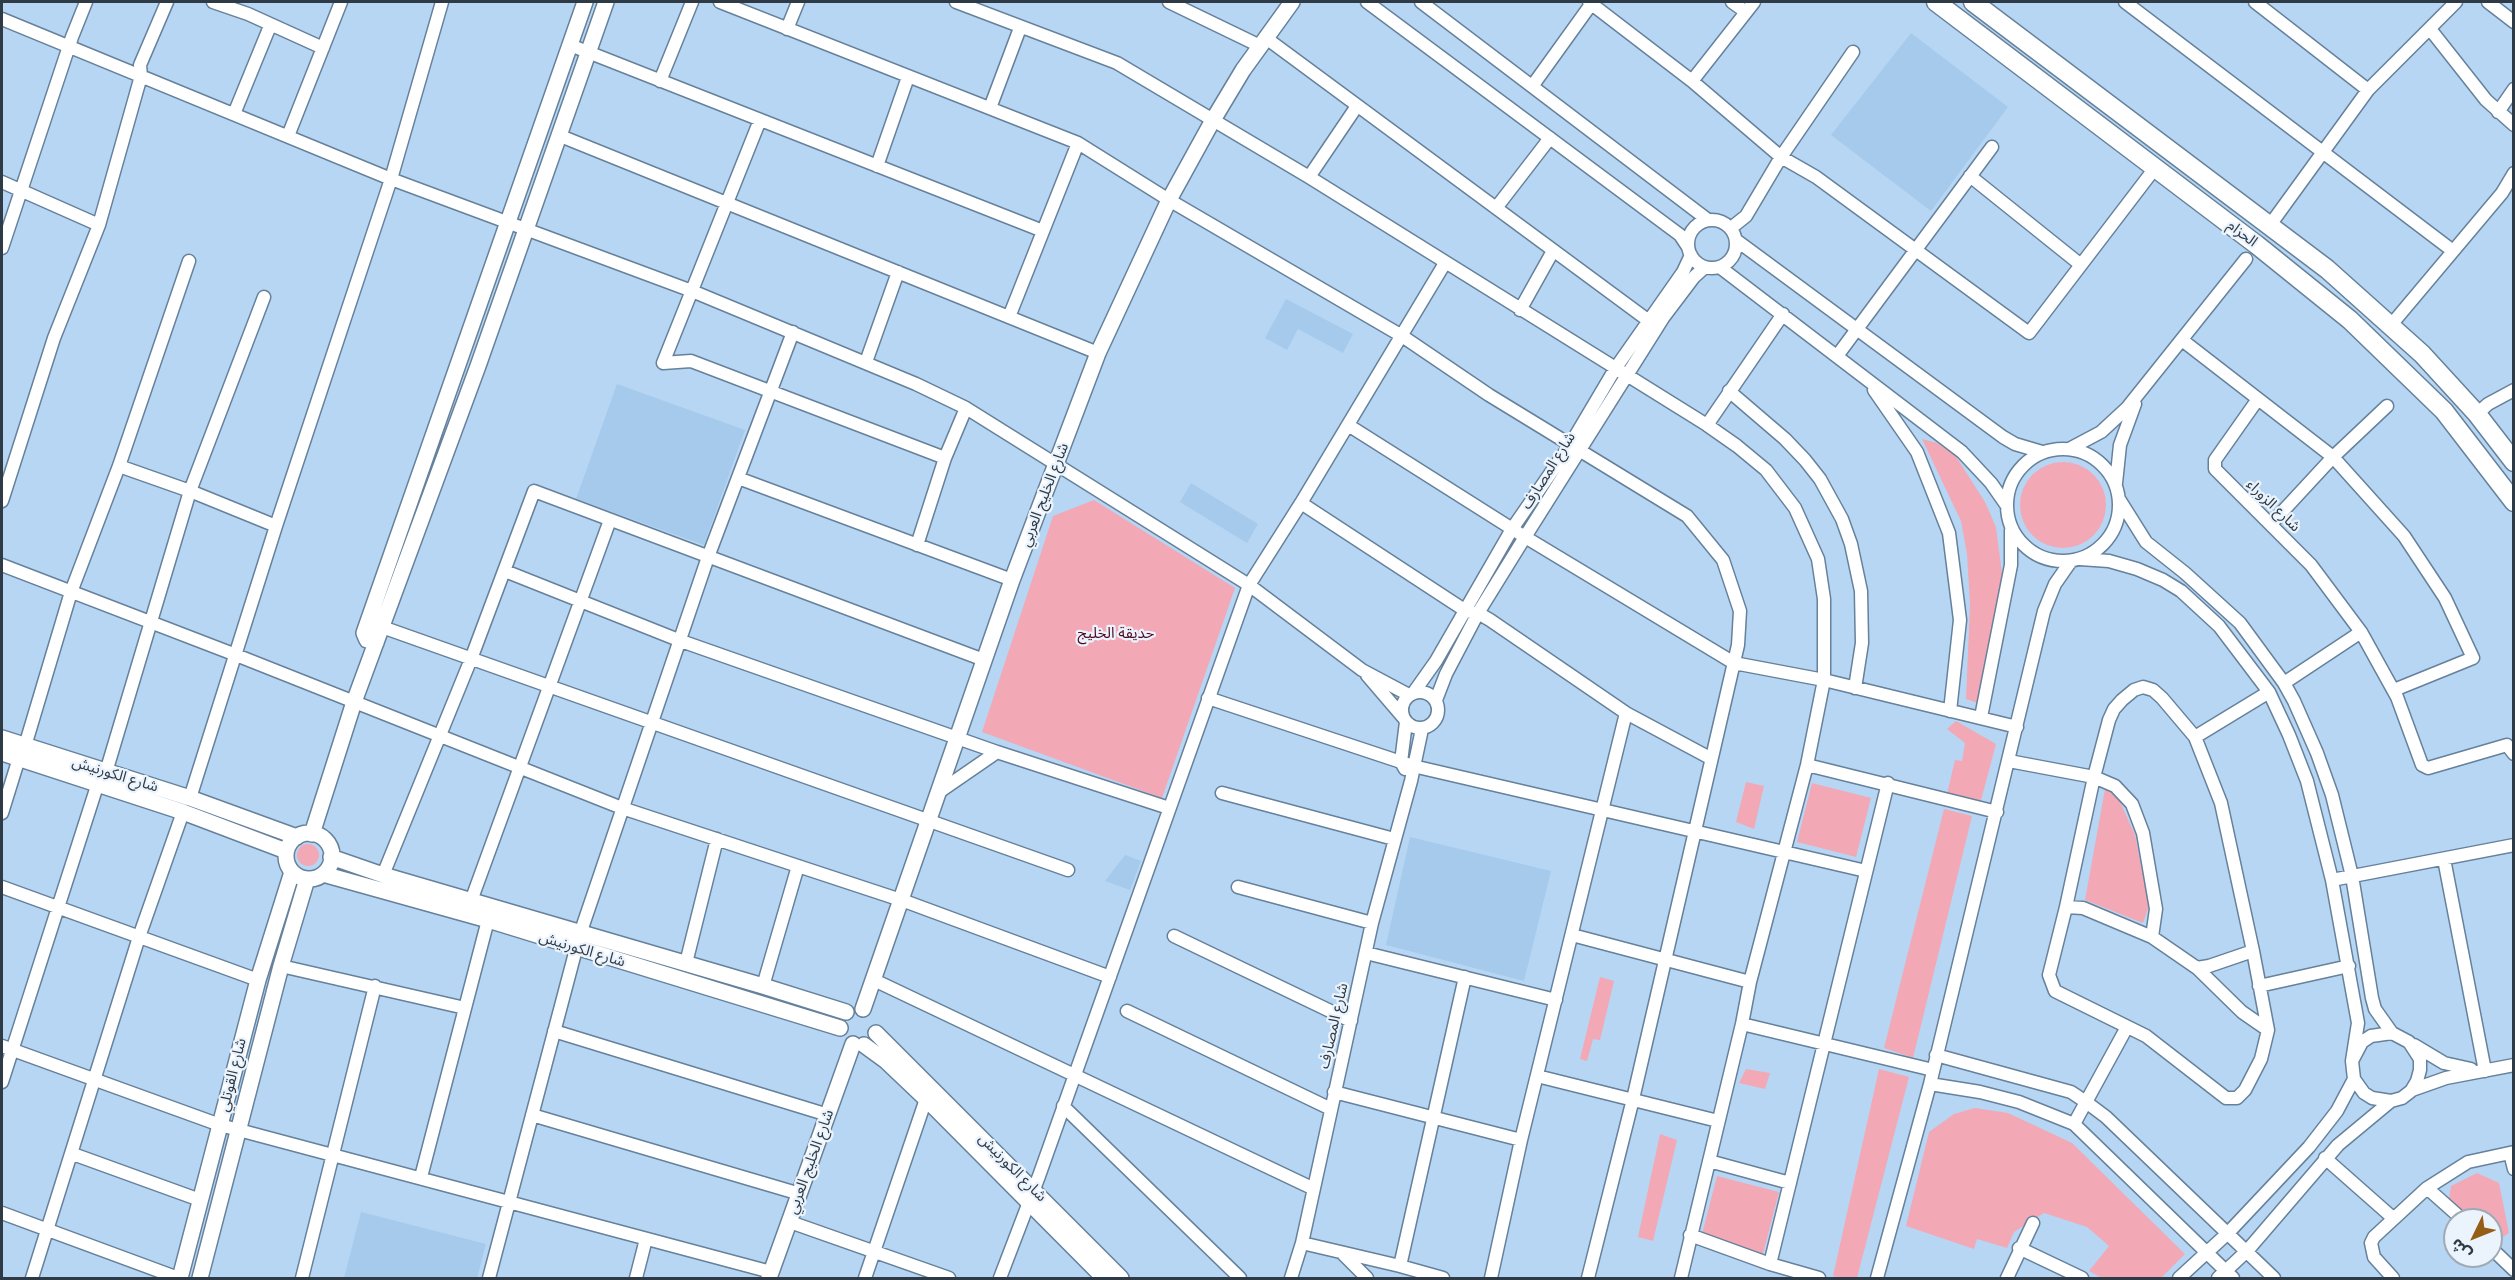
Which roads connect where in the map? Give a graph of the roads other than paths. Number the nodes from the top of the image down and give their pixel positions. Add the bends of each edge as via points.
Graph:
1 (86, 2) edge
2 (167, 2) edge
3 (213, 2) edge
4 (252, 2) edge
5 (341, 2) edge
6 (442, 2) edge
7 (585, 2) edge
8 (606, 2) edge
9 (692, 2) edge
10 (720, 2) edge
11 (798, 2) edge
12 (956, 2) edge
13 (1168, 2) edge
14 (1367, 2) edge
15 (1425, 2) edge
16 (1590, 2) edge
17 (1732, 2) edge
18 (1754, 2) edge
19 (1936, 2) edge
20 (1973, 2) edge
21 (2125, 2) edge
22 (2255, 2) edge
23 (2456, 2) edge
24 (2488, 2) edge
25 (1289, 4) edge
26 (1746, 12) junction
27 (248, 14) junction
28 (2, 19) edge
29 (2514, 22) edge
30 (270, 26) junction
31 (1020, 28) junction
32 (787, 29) junction
33 (2430, 29) junction
34 (1263, 42) junction
35 (570, 45) junction
36 (69, 46) junction
37 (323, 48) junction
38 (588, 52) junction
39 (1853, 52) dead end
40 (141, 76) junction
41 (908, 77) junction
42 (660, 81) junction
43 (1692, 81) junction
44 (1533, 85) junction
45 (2514, 89) edge
46 (2368, 90) junction
47 (1358, 106) junction
48 (990, 108) junction
49 (2498, 112) junction
50 (234, 114) junction
51 (759, 120) junction
52 (1213, 120) junction
53 (2514, 125) edge
54 (558, 135) junction
55 (288, 136) junction
56 (1550, 138) junction
57 (1078, 143) junction
58 (1992, 147) dead end
59 (2324, 152) junction
60 (1781, 157) junction
61 (877, 166) junction
62 (2155, 168) junction
63 (2514, 173) edge
64 (1970, 176) junction
65 (1309, 177) junction
66 (392, 179) junction
67 (2, 182) edge
68 (21, 190) junction
69 (1169, 201) junction
70 (726, 203) junction
71 (1496, 208) junction
72 (1708, 220) junction
73 (507, 223) junction
74 (99, 225) junction
75 (2270, 225) junction
76 (525, 230) junction
77 (1043, 231) junction
78 (1734, 234) junction
79 (2, 248) edge
80 (1915, 249) junction
81 (1553, 251) junction
82 (1689, 251) junction
83 (2453, 251) junction
84 (2246, 259) dead end
85 (189, 261) dead end
86 (1445, 263) junction
87 (2081, 265) junction
88 (1705, 267) junction
89 (1721, 268) junction
90 (898, 273) junction
91 (692, 291) junction
92 (264, 297) dead end
93 (1520, 310) junction
94 (1783, 314) junction
95 (1009, 317) junction
96 (1649, 321) junction
97 (2391, 325) junction
98 (1856, 328) junction
99 (793, 332) junction
100 (1402, 336) junction
101 (2182, 340) junction
102 (1098, 353) junction
103 (1837, 356) junction
104 (866, 362) junction
105 (1620, 372) junction
106 (1866, 380) junction
107 (771, 390) junction
108 (2514, 390) edge
109 (1729, 391) junction
110 (2141, 393) junction
111 (2258, 399) junction
112 (2386, 406) dead end
113 (966, 408) junction
114 (2477, 414) junction
115 (1348, 425) junction
116 (1707, 425) junction
117 (1575, 448) junction
118 (2069, 449) junction
119 (2042, 452) junction
120 (2333, 457) junction
121 (945, 458) junction
122 (2514, 462) edge
123 (1056, 465) junction
124 (119, 466) junction
125 (738, 478) junction
126 (2116, 484) junction
127 (190, 491) junction
128 (2120, 499) junction
129 (2, 501) edge
130 (2514, 502) edge
131 (1301, 503) junction
132 (2007, 506) junction
133 (610, 520) junction
134 (2010, 523) junction
135 (2271, 524) junction
136 (276, 526) junction
137 (1512, 529) junction
138 (1525, 537) junction
139 (917, 545) junction
140 (708, 557) junction
141 (2076, 560) junction
142 (2, 565) edge
143 (505, 571) junction
144 (1012, 580) junction
145 (1249, 585) junction
146 (71, 592) junction
147 (581, 601) junction
148 (1472, 612) junction
149 (151, 624) junction
150 (382, 627) junction
151 (2361, 632) junction
152 (681, 641) junction
153 (376, 643) junction
154 (236, 655) junction
155 (471, 659) junction
156 (984, 660) junction
157 (1734, 663) junction
158 (1362, 670) junction
159 (1824, 680) junction
160 (2284, 683) junction
161 (549, 687) junction
162 (1856, 688) junction
163 (2394, 690) junction
164 (2269, 692) junction
165 (1412, 694) junction
166 (1208, 698) junction
167 (1436, 700) junction
168 (354, 702) junction
169 (1950, 711) junction
170 (1626, 712) junction
171 (1981, 717) junction
172 (1404, 719) junction
173 (651, 723) junction
174 (2017, 727) junction
175 (1422, 729) junction
176 (440, 736) junction
177 (2195, 736) junction
178 (957, 737) junction
179 (2, 738) edge
180 (22, 752) junction
181 (997, 752) junction
182 (2, 753) edge
183 (2514, 754) edge
184 (1710, 758) junction
185 (2010, 761) junction
186 (1407, 764) junction
187 (1807, 765) junction
188 (520, 767) junction
189 (106, 772) junction
190 (2094, 777) junction
191 (1888, 783) junction
192 (98, 786) junction
193 (939, 792) junction
194 (1222, 793) dead end
195 (190, 798) junction
196 (622, 808) junction
197 (1169, 808) junction
198 (1603, 809) junction
199 (183, 812) junction
200 (1997, 812) junction
201 (2, 813) edge
202 (928, 822) junction
203 (1694, 833) junction
204 (304, 835) junction
205 (717, 839) junction
206 (1394, 839) junction
207 (2514, 845) edge
208 (286, 851) junction
209 (1783, 853) junction
210 (331, 857) junction
211 (2444, 859) junction
212 (798, 866) junction
213 (1068, 870) dead end
214 (1866, 871) junction
215 (323, 874) junction
216 (383, 875) junction
217 (300, 876) junction
218 (2352, 876) junction
219 (2331, 880) junction
220 (2, 887) edge
221 (1238, 887) dead end
222 (902, 900) junction
223 (471, 901) junction
224 (2066, 907) junction
225 (58, 908) junction
226 (488, 920) junction
227 (1372, 923) junction
228 (1572, 934) junction
229 (1174, 936) dead end
230 (139, 937) junction
231 (2152, 937) junction
232 (579, 941) junction
233 (2253, 951) junction
234 (1366, 953) junction
235 (1664, 960) junction
236 (686, 963) junction
237 (281, 966) junction
238 (2349, 966) junction
239 (2197, 968) junction
240 (1110, 977) junction
241 (1465, 977) junction
242 (258, 980) junction
243 (874, 980) junction
244 (1750, 982) junction
245 (375, 986) junction
246 (763, 986) junction
247 (2259, 986) junction
248 (1556, 1000) junction
249 (465, 1008) junction
250 (863, 1009) junction
251 (1126, 1011) dead end
252 (846, 1012) junction
253 (1351, 1021) junction
254 (1742, 1024) junction
255 (2127, 1027) junction
256 (840, 1028) junction
257 (2268, 1030) junction
258 (554, 1031) junction
259 (876, 1033) junction
260 (2392, 1033) junction
261 (2409, 1042) junction
262 (1824, 1043) junction
263 (858, 1045) junction
264 (7, 1048) edge
265 (1936, 1055) junction
266 (2352, 1061) junction
267 (2514, 1065) edge
268 (1933, 1070) junction
269 (2485, 1071) junction
270 (1073, 1076) junction
271 (1537, 1076) junction
272 (2354, 1079) junction
273 (95, 1080) junction
274 (2, 1082) edge
275 (1930, 1084) junction
276 (2411, 1091) junction
277 (1334, 1092) junction
278 (926, 1099) junction
279 (1633, 1099) junction
280 (2391, 1101) junction
281 (2086, 1102) junction
282 (1063, 1106) junction
283 (1331, 1109) junction
284 (532, 1115) junction
285 (828, 1115) junction
286 (1433, 1118) junction
287 (1718, 1121) junction
288 (2074, 1124) junction
289 (220, 1125) junction
290 (240, 1129) junction
291 (1521, 1140) junction
292 (332, 1153) junction
293 (2512, 1153) edge
294 (73, 1154) junction
295 (2325, 1158) junction
296 (1709, 1161) junction
297 (2514, 1169) edge
298 (421, 1177) junction
299 (1790, 1183) junction
300 (1312, 1188) junction
301 (2427, 1188) junction
302 (800, 1194) junction
303 (1030, 1196) junction
304 (200, 1200) junction
305 (508, 1202) junction
306 (2450, 1208) edge
307 (2, 1213) edge
308 (2392, 1218) junction
309 (790, 1222) junction
310 (2033, 1223) dead end
311 (49, 1231) junction
312 (2228, 1233) junction
313 (1690, 1235) junction
314 (646, 1239) junction
315 (1302, 1243) junction
316 (2019, 1248) junction
317 (2207, 1251) junction
318 (2247, 1251) junction
319 (874, 1252) junction
320 (1342, 1253) junction
321 (2503, 1259) edge
322 (1770, 1264) junction
323 (1400, 1266) junction
324 (2514, 1270) edge
325 (770, 1275) edge
326 (1100, 1276) edge
327 (2226, 1276) edge
328 (32, 1278) edge
329 (179, 1278) edge
330 (200, 1278) edge
331 (302, 1278) edge
332 (489, 1278) edge
333 (636, 1278) edge
334 (865, 1278) edge
335 (949, 1278) edge
336 (1000, 1278) edge
337 (1121, 1278) edge
338 (1240, 1278) edge
339 (1291, 1278) edge
340 (1367, 1278) edge
341 (1443, 1278) edge
342 (1491, 1278) edge
343 (1587, 1278) edge
344 (1681, 1278) edge
345 (1819, 1278) edge
346 (1877, 1278) edge
347 (2007, 1278) edge
348 (2082, 1278) edge
349 (2179, 1278) edge
350 (2274, 1278) edge
351 (2393, 1278) edge

1 - 36 street
2 - 40 street via 140,65
3 - 27 street
4 - 27 street
5 - 37 street
6 - 66 street
7 - 35 street
8 - 38 street
9 - 42 street
10 - 32 street
11 - 32 street
12 - 31 street
13 - 34 street
14 - 56 street
15 - 44 street
16 - 43 street
16 - 44 street
17 - 26 street
18 - 26 street
19 - 62 main road, الحزام
20 - 75 main road
21 - 59 street
22 - 46 street
23 - 33 street
24 - 29 street
25 - 34 street, شارع الخليج العربي
26 - 43 street
27 - 30 street
28 - 36 street
30 - 37 street
30 - 50 street
31 - 48 street
31 - 52 street via 1117,63
32 - 41 street
33 - 46 street
33 - 49 street
34 - 47 street
34 - 52 street, شارع الخليج العربي
35 - 38 street
35 - 73 street
36 - 40 street
36 - 68 street
37 - 55 street
38 - 42 street
38 - 54 street
39 - 60 street
40 - 50 street
40 - 74 street
41 - 48 street
41 - 61 street
42 - 51 street
43 - 60 street
44 - 72 street
45 - 49 street
46 - 59 street
47 - 65 street
47 - 71 street
48 - 57 street
49 - 53 street
50 - 55 street
51 - 61 street
51 - 70 street
52 - 65 street
52 - 69 street, شارع الخليج العربي
54 - 70 street
54 - 76 street
55 - 66 street
56 - 71 street
56 - 82 street via 1680,235
57 - 69 street
57 - 77 street
58 - 64 street
59 - 75 street
59 - 83 street
60 - 78 street
60 - 80 street
61 - 77 street
62 - 87 street
62 - 130 main road, الحزام via 2319,293 2379,346 2444,411
63 - 83 street
64 - 80 street
64 - 87 street
65 - 86 street
66 - 73 street
66 - 136 street
67 - 68 street
68 - 74 street
68 - 79 street
69 - 100 street
69 - 102 street, شارع الخليج العربي
70 - 90 street
70 - 91 street
71 - 81 street
72 - 78 street via 1721,221
72 - 82 street via 1691,232
73 - 76 street
73 - 153 street via 364,633
74 - 129 street via 54,338
75 - 97 main road
76 - 91 street
76 - 150 street
77 - 95 street
78 - 89 street via 1732,258
78 - 98 street
80 - 87 street via 2029,333
80 - 98 street
81 - 93 street
81 - 96 street
82 - 88 street
82 - 96 street via 1683,272
83 - 97 street
84 - 101 street
85 - 124 street
86 - 93 street
86 - 100 street
88 - 89 street
88 - 105 street
89 - 94 street
90 - 95 street
90 - 104 street
91 - 99 street
91 - 107 street via 663,363 691,361
92 - 127 street
93 - 105 street
94 - 103 street
94 - 109 street
95 - 102 street
96 - 105 street
97 - 114 main road
98 - 103 street
98 - 119 street via 2003,437
99 - 104 street
99 - 107 street
100 - 115 street
100 - 117 street
101 - 110 street
101 - 111 street
102 - 123 street, شارع الخليج العربي
103 - 106 street
104 - 113 street
105 - 116 street
105 - 117 street
106 - 132 street via 1962,452
106 - 169 street via 1917,452 1949,533 1960,620
107 - 121 street
107 - 125 street
108 - 114 street
109 - 116 street
109 - 162 street via 1805,460 1842,519 1861,591 1862,643
110 - 118 street via 2101,432
110 - 126 street via 2122,438
111 - 120 street
111 - 135 street, شارع الزوراء via 2215,460 2215,469
112 - 120 street
113 - 121 street
113 - 123 street
114 - 122 main road
115 - 131 street
115 - 137 street
116 - 159 street via 1766,470 1796,508 1818,559 1824,599
117 - 137 street
117 - 138 street, شارع المصارف
117 - 157 street via 1687,516 1723,560 1740,611
118 - 119 street
118 - 126 street via 2095,458
119 - 132 street via 2016,474
120 - 135 street
120 - 163 street via 2416,554 2445,598 2473,658
121 - 139 street
123 - 144 street, شارع الخليج العربي
123 - 145 street
124 - 127 street
124 - 146 street
125 - 139 street
125 - 140 street
126 - 128 street
127 - 136 street
127 - 149 street
128 - 141 street via 2113,532 2102,546
128 - 160 street via 2146,542 2240,623
131 - 145 street
131 - 148 street
132 - 134 street
133 - 140 street
133 - 143 street via 534,491
133 - 147 street
134 - 141 street via 2018,538 2038,555
134 - 171 street via 2011,565
135 - 151 street, شارع الزوراء via 2311,565
136 - 154 street
137 - 138 street
137 - 148 street
138 - 148 street, شارع المصارف
138 - 157 street
139 - 144 street
140 - 152 street
140 - 156 street
141 - 164 street via 2109,561 2137,568 2181,591 2218,626
141 - 174 street via 2055,584 2044,611
142 - 146 street
143 - 147 street
143 - 155 street
144 - 156 street, شارع الخليج العربي
145 - 158 street
145 - 166 street
146 - 149 street
146 - 180 street
147 - 152 street
147 - 161 street
148 - 165 street
148 - 167 street, شارع المصارف
148 - 170 street
149 - 154 street
149 - 189 street
150 - 153 street
150 - 155 street
151 - 160 street
151 - 163 street, شارع الزوراء
152 - 173 street
152 - 178 street
153 - 168 street
154 - 168 street
154 - 195 street
155 - 161 street
155 - 176 street
156 - 178 street, شارع الخليج العربي
157 - 159 street
157 - 184 street
158 - 165 street
158 - 172 street
159 - 162 street
159 - 187 street
160 - 218 street via 2332,795
161 - 173 street
161 - 188 street
162 - 169 street
163 - 183 street, شارع الزوراء via 2422,765 2428,768 2507,746
164 - 177 street
164 - 219 street via 2309,789
165 - 167 street via 1426,693
165 - 172 street via 1402,705
166 - 186 street
166 - 197 street
167 - 175 street via 1437,718
168 - 176 street
168 - 204 street
169 - 171 street
170 - 184 street
170 - 198 street
171 - 174 street
172 - 175 street via 1410,726
172 - 186 street
173 - 196 street
173 - 202 street
174 - 185 street
175 - 186 street
176 - 188 street
176 - 216 street
177 - 190 street via 2153,690 2134,690 2114,709
177 - 233 street via 2221,803
178 - 181 street
178 - 193 street, شارع الخليج العربي
179 - 180 street, شارع الكورنيش
180 - 182 street, شارع الكورنيش
180 - 189 street, شارع الكورنيش
180 - 192 street, شارع الكورنيش
180 - 201 street
181 - 193 street
181 - 197 street
184 - 203 street
185 - 190 street
185 - 200 street
186 - 198 street
186 - 206 street, شارع المصارف via 1411,781
187 - 191 street
187 - 209 street
188 - 196 street
188 - 223 street
189 - 195 street, شارع الكورنيش
190 - 224 street
190 - 231 street via 2115,786 2132,804 2143,833 2156,909
191 - 200 street
191 - 214 street
192 - 199 street, شارع الكورنيش
192 - 225 street
193 - 202 street, شارع الخليج العربي
194 - 206 street
195 - 204 street, شارع الكورنيش
196 - 205 street
196 - 232 street
197 - 240 street
198 - 203 street
198 - 228 street
199 - 208 street, شارع الكورنيش
199 - 230 street
200 - 265 street
202 - 213 street
202 - 222 street, شارع الخليج العربي
203 - 209 street
203 - 235 street
204 - 208 street
204 - 210 street via 324,840
205 - 212 street
205 - 236 street
206 - 227 street, شارع المصارف
207 - 211 street
208 - 217 street via 287,862
209 - 214 street
209 - 244 street
210 - 215 street
210 - 216 street, شارع الكورنيش
211 - 218 street
211 - 269 street
212 - 222 street
212 - 246 street
214 - 262 street
215 - 217 street
215 - 226 street, شارع الكورنيش
216 - 223 street, شارع الكورنيش
217 - 237 street, شارع القوتلي
217 - 242 street, شارع القوتلي
218 - 219 street
218 - 260 street via 2372,998
219 - 238 street
220 - 225 street
221 - 227 street
222 - 240 street
222 - 243 street, شارع الخليج العربي
223 - 232 street, شارع الكورنيش
224 - 231 street via 2083,908
224 - 255 street via 2049,975 2055,992
225 - 230 street
225 - 264 street
226 - 232 street, شارع الكورنيش
226 - 249 street
227 - 234 street, شارع المصارف
228 - 235 street
228 - 248 street
229 - 253 street
230 - 242 street
230 - 273 street
231 - 239 street
232 - 236 street, شارع الكورنيش
232 - 256 street, شارع الكورنيش
232 - 258 street
233 - 239 street
233 - 247 street
234 - 241 street
234 - 253 street, شارع المصارف
235 - 244 street
235 - 279 street
236 - 246 street, شارع الكورنيش
237 - 245 street
237 - 290 street, شارع القوتلي
238 - 247 street
238 - 266 street via 2358,1023
239 - 257 street via 2242,1012
240 - 270 street
241 - 248 street
241 - 286 street
242 - 289 street, شارع القوتلي
243 - 250 street, شارع الخليج العربي
243 - 270 street
244 - 254 street
245 - 249 street
245 - 292 street
246 - 252 street, شارع الكورنيش
247 - 257 street
248 - 271 street
249 - 298 street
250 - 252 street
250 - 259 street via 874,1017
251 - 283 street
252 - 256 street
253 - 277 street, شارع المصارف
254 - 262 street
254 - 287 street
255 - 257 street via 2146,1036 2226,1098 2237,1098 2244,1090 2261,1059
255 - 281 street
256 - 263 street via 844,1038
258 - 284 street
258 - 285 street
259 - 263 street
259 - 303 street, شارع الكورنيش
260 - 261 street
260 - 266 street via 2371,1036
261 - 269 street via 2444,1064
261 - 276 street via 2420,1059 2417,1081
262 - 268 street
262 - 299 street
263 - 278 street, شارع الكورنيش via 886,1060
263 - 285 street, شارع الخليج العربي
264 - 273 street
264 - 274 street
265 - 268 street
265 - 281 street via 2071,1092
266 - 272 street
267 - 269 street
268 - 275 street
269 - 276 street via 2446,1078
270 - 282 street
270 - 300 street
271 - 279 street
271 - 291 street
272 - 280 street via 2372,1098
272 - 312 street via 2337,1112 2309,1147
273 - 289 street
273 - 294 street
275 - 288 street via 2019,1102
275 - 346 street
276 - 280 street
277 - 283 street, شارع المصارف
277 - 286 street
278 - 303 street, شارع الكورنيش
278 - 319 street
279 - 287 street
279 - 343 street
280 - 295 street
281 - 288 street
281 - 312 street
282 - 303 street
282 - 338 street
283 - 300 street, شارع المصارف
284 - 302 street
284 - 305 street
285 - 302 street, شارع الخليج العربي
286 - 291 street
286 - 323 street
287 - 296 street
288 - 317 street
289 - 290 street
289 - 304 street, شارع القوتلي
290 - 292 street
290 - 330 street, شارع القوتلي
291 - 342 street
292 - 298 street
292 - 331 street
293 - 297 street
293 - 301 street via 2468,1162
294 - 304 street
294 - 311 street
295 - 308 street
295 - 318 street
296 - 299 street
296 - 313 street
298 - 305 street
299 - 322 street
300 - 315 street, شارع المصارف
301 - 306 street
301 - 308 street
302 - 309 street, شارع الخليج العربي
303 - 326 street, شارع الكورنيش
303 - 336 street
303 - 337 street, شارع الكورنيش
304 - 329 street, شارع القوتلي
305 - 314 street
305 - 332 street
307 - 311 street
308 - 351 street via 2374,1237 2372,1252
309 - 319 street
309 - 325 street, شارع الخليج العربي
310 - 316 street
311 - 328 street
311 - 329 street
312 - 317 street
312 - 318 street
313 - 322 street
313 - 344 street
314 - 325 street
314 - 333 street
315 - 320 street
315 - 339 street, شارع المصارف
316 - 347 street
316 - 348 street
317 - 327 street
317 - 349 street
318 - 327 street
318 - 350 street
319 - 334 street
319 - 335 street
320 - 323 street
320 - 340 street
321 - 324 street
322 - 345 street
323 - 341 street

